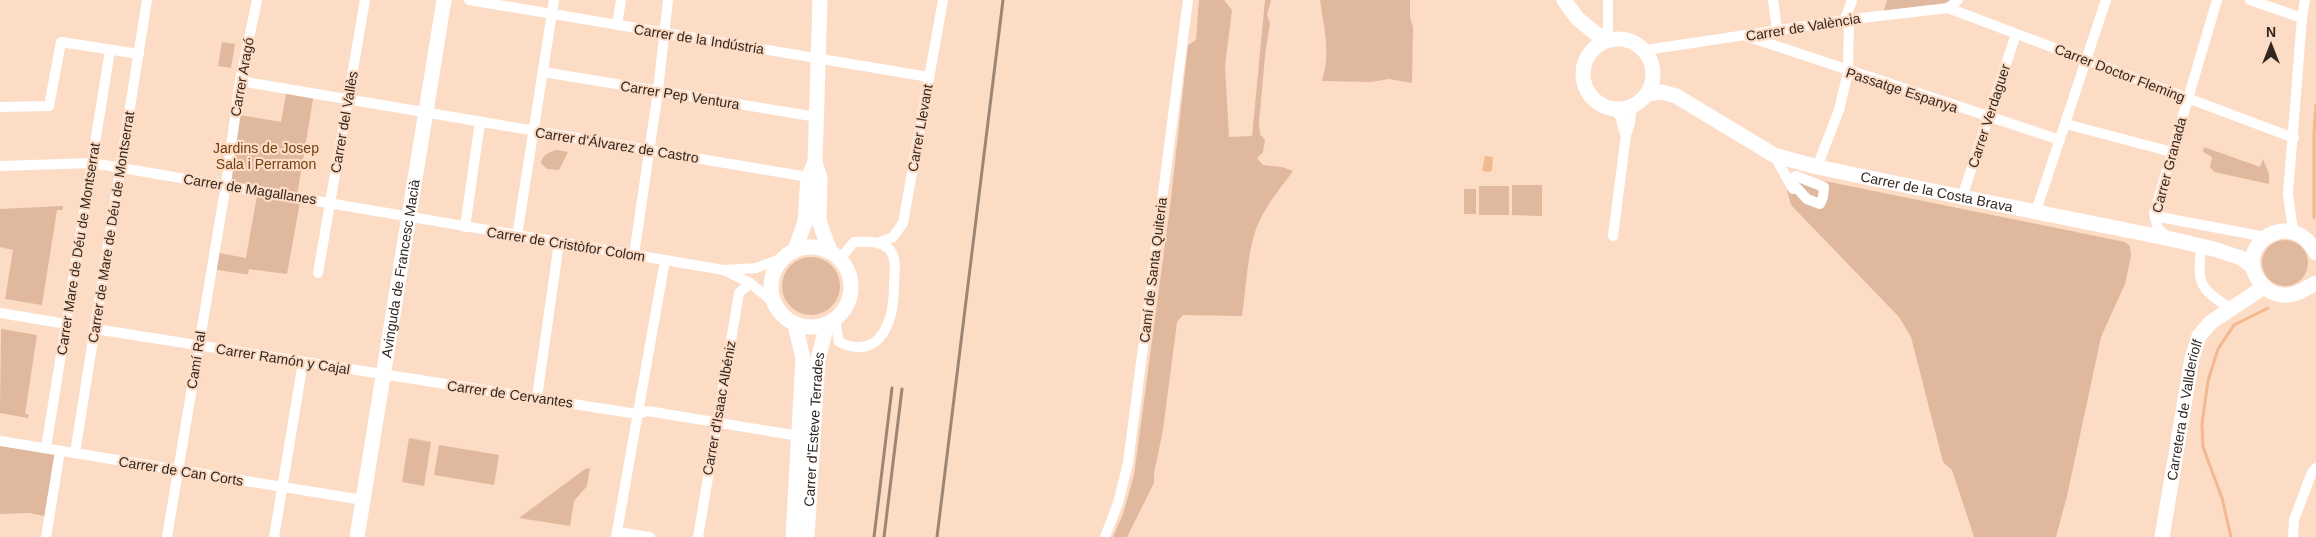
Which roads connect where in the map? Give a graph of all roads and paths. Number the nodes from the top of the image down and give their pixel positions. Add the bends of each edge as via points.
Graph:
1 (147, 0) edge
2 (256, 0) edge
3 (365, 0) edge
4 (444, 0) edge
5 (469, 0) edge
6 (554, 0) edge
7 (621, 0) edge
8 (668, 0) edge
9 (820, 0) edge
10 (943, 0) edge
11 (1188, 0) edge
12 (1564, 0) edge
13 (1608, 0) edge
14 (1852, 0) edge
15 (1958, 0) edge
16 (2106, 0) edge
17 (2217, 0) edge
18 (2250, 0) edge
19 (2305, 0) edge
20 (1771, 1) edge
21 (1948, 8) junction
22 (552, 14) junction
23 (1577, 18) junction
24 (2302, 18) junction
25 (1847, 20) junction
26 (617, 25) junction
27 (1777, 31) junction
28 (664, 32) junction
29 (2016, 34) junction
30 (1746, 36) junction
31 (1610, 40) junction
32 (110, 50) junction
33 (1646, 50) junction
34 (138, 54) junction
35 (1588, 56) junction
36 (818, 59) junction
37 (2086, 60) junction
38 (1653, 70) junction
39 (543, 72) junction
40 (1848, 72) junction
41 (929, 77) junction
42 (240, 81) junction
43 (658, 91) junction
44 (1647, 94) junction
45 (1676, 96) junction
46 (2188, 99) junction
47 (348, 100) junction
48 (1632, 106) junction
49 (0, 108) edge
50 (1613, 109) junction
51 (426, 113) junction
52 (817, 117) junction
53 (1989, 118) junction
54 (480, 122) junction
55 (2066, 124) junction
56 (532, 131) junction
57 (1626, 135) junction
58 (2294, 138) junction
59 (2060, 140) junction
60 (650, 150) junction
61 (2172, 152) junction
62 (1774, 155) junction
63 (92, 163) junction
64 (0, 166) edge
65 (1817, 167) junction
66 (120, 168) junction
67 (812, 170) junction
68 (226, 184) junction
69 (1962, 197) junction
70 (1799, 201) dead end
71 (330, 202) junction
72 (2036, 211) junction
73 (2154, 214) junction
74 (408, 216) junction
75 (465, 228) junction
76 (2293, 231) junction
77 (517, 236) junction
78 (1613, 236) dead end
79 (2171, 239) junction
80 (2264, 239) junction
81 (559, 243) junction
82 (878, 243) junction
83 (2208, 247) junction
84 (2316, 253) edge
85 (789, 254) junction
86 (835, 255) junction
87 (634, 256) junction
88 (665, 260) junction
89 (2252, 266) junction
90 (724, 270) junction
91 (2316, 272) edge
92 (318, 273) dead end
93 (750, 283) junction
94 (2311, 285) edge
95 (2264, 287) junction
96 (773, 302) junction
97 (2230, 308) junction
98 (0, 314) edge
99 (831, 322) junction
100 (66, 324) junction
101 (795, 325) junction
102 (95, 329) junction
103 (198, 346) junction
104 (303, 362) junction
105 (383, 375) junction
106 (537, 397) junction
107 (636, 414) junction
108 (716, 424) junction
109 (799, 436) junction
110 (0, 441) edge
111 (46, 448) junction
112 (60, 451) junction
113 (75, 453) junction
114 (2316, 468) edge
115 (178, 471) junction
116 (282, 487) junction
117 (363, 500) junction
118 (616, 534) edge
119 (46, 537) edge
120 (167, 537) edge
121 (274, 537) edge
122 (357, 537) edge
123 (650, 537) edge
124 (698, 537) edge
125 (793, 537) edge
126 (807, 537) edge
127 (1105, 537) edge
128 (2162, 537) edge
129 (2294, 537) edge

1 - 34 street, Carrer de Mare de Déu de Montserrat
2 - 42 street, Carrer Aragó
3 - 47 street, Carrer del Vallès
4 - 51 street, Avinguda de Francesc Macià
5 - 22 street, Carrer de la Indústria
6 - 22 street
7 - 26 street
8 - 28 street
9 - 36 street
10 - 41 street, Carrer Llevant
11 - 127 street, Camí de Santa Quiteria via 1129,456 1118,503
12 - 23 street
13 - 31 street
14 - 25 street
15 - 21 street
16 - 37 street
17 - 46 street, Carrer Granada
18 - 24 street
19 - 24 street
20 - 27 street
21 - 25 street, Carrer de València
21 - 29 street, Carrer Doctor Fleming
22 - 26 street, Carrer de la Indústria
22 - 39 street
23 - 31 street
23 - 35 street
24 - 58 street
25 - 27 street, Carrer de València
25 - 40 street
26 - 28 street, Carrer de la Indústria
27 - 30 street, Carrer de València
28 - 36 street, Carrer de la Indústria
28 - 43 street
29 - 37 street, Carrer Doctor Fleming
29 - 53 street, Carrer Verdaguer
30 - 33 street, Carrer de València
30 - 40 street, Passatge Espanya
31 - 33 street via 1632,42
31 - 35 street via 1600,44
32 - 34 street
32 - 49 street via 61,42 49,106
32 - 63 street, Carrer Mare de Déu de Montserrat
33 - 38 street
34 - 66 street, Carrer de Mare de Déu de Montserrat
35 - 50 street via 1583,77 1586,89 1601,104
36 - 41 street, Carrer de la Indústria
36 - 52 street
37 - 46 street, Carrer Doctor Fleming
37 - 55 street
38 - 44 street
38 - 45 street, Carrer de la Costa Brava
39 - 43 street, Carrer Pep Ventura
39 - 56 street
40 - 53 street, Passatge Espanya
40 - 65 street via 1839,110
41 - 82 street, Carrer Llevant via 903,223 893,237
42 - 47 street, Carrer d'Álvarez de Castro
42 - 68 street, Carrer Aragó
43 - 52 street, Carrer Pep Ventura
43 - 60 street
44 - 45 street, Carrer de la Costa Brava via 1662,92
44 - 48 street
45 - 62 street, Carrer de la Costa Brava
46 - 58 street, Carrer Doctor Fleming
46 - 61 street, Carrer Granada
47 - 51 street, Carrer d'Álvarez de Castro
47 - 71 street, Carrer del Vallès
48 - 50 street
48 - 57 street
50 - 57 street via 1620,116
51 - 54 street, Carrer d'Álvarez de Castro
51 - 74 street, Avinguda de Francesc Macià
52 - 67 street
53 - 59 street, Passatge Espanya
53 - 69 street, Carrer Verdaguer
54 - 56 street, Carrer d'Álvarez de Castro
54 - 75 street
55 - 59 street
55 - 61 street
56 - 60 street, Carrer d'Álvarez de Castro
56 - 77 street
57 - 78 street
58 - 76 street via 2288,194
59 - 72 street
60 - 67 street, Carrer d'Álvarez de Castro
60 - 87 street
61 - 73 street, Carrer Granada
62 - 65 street, Carrer de la Costa Brava
62 - 70 street
63 - 64 street, Carrer de Magallanes
63 - 66 street, Carrer de Magallanes
63 - 100 street, Carrer Mare de Déu de Montserrat
65 - 69 street, Carrer de la Costa Brava
66 - 68 street, Carrer de Magallanes
66 - 102 street, Carrer de Mare de Déu de Montserrat
67 - 85 street via 805,222
67 - 86 street via 820,177 819,221
68 - 71 street, Carrer de Magallanes
68 - 103 street, Camí Ral
69 - 72 street, Carrer de la Costa Brava
71 - 74 street, Carrer de Magallanes
71 - 92 street, Carrer del Vallès
72 - 79 street, Carrer de la Costa Brava
73 - 79 street, Carrer Granada via 2158,229
73 - 80 street
74 - 75 street, Carrer de Cristòfor Colom
74 - 105 street, Avinguda de Francesc Macià
75 - 77 street, Carrer de Cristòfor Colom
76 - 80 street, Carrer de la Costa Brava via 2282,230
76 - 84 street via 2304,236
77 - 81 street, Carrer de Cristòfor Colom
79 - 83 street, Carrer de la Costa Brava
80 - 83 street, Carrer de la Costa Brava via 2240,249
80 - 89 street via 2254,253
81 - 87 street, Carrer de Cristòfor Colom
81 - 106 street
82 - 86 street via 854,242
82 - 99 street via 891,251 895,262 893,306 887,327 875,341 856,348 839,342
83 - 89 street, Carrer de la Costa Brava via 2241,258
83 - 97 street via 2199,277 2208,294
85 - 86 street via 805,247 818,247
85 - 90 street, Carrer de Cristòfor Colom via 756,268
85 - 96 street via 775,268 771,279
86 - 99 street via 849,274 852,291 844,312
87 - 88 street, Carrer de Cristòfor Colom
88 - 90 street, Carrer de Cristòfor Colom
88 - 107 street
89 - 95 street
90 - 93 street, Carrer de Cristòfor Colom
91 - 94 street
93 - 96 street, Carrer de Cristòfor Colom
93 - 108 street, Carrer d'Isaac Albéniz via 739,293
94 - 95 street via 2296,294 2287,295 2274,294
95 - 97 street, Carretera de Vallderiolf
96 - 101 street
97 - 128 street, Carretera de Vallderiolf via 2199,336 2192,358
98 - 100 street
99 - 101 street via 817,328
99 - 126 street, Carrer d'Esteve Terrades via 818,360
100 - 111 street, Carrer Mare de Déu de Montserrat
101 - 109 street, Carrer d'Esteve Terrades via 803,358
102 - 103 street, Carrer Ramón y Cajal
102 - 113 street, Carrer de Mare de Déu de Montserrat
103 - 104 street, Carrer Ramón y Cajal
103 - 115 street, Camí Ral
104 - 105 street, Carrer Ramón y Cajal
104 - 116 street
105 - 106 street, Carrer de Cervantes
105 - 117 street, Avinguda de Francesc Macià
106 - 107 street, Carrer de Cervantes
107 - 108 street, Carrer de Cervantes via 648,412
107 - 118 street
108 - 109 street, Carrer de Cervantes
108 - 124 street, Carrer d'Isaac Albéniz
109 - 125 street, Carrer d'Esteve Terrades
110 - 111 street, Carrer de Can Corts
111 - 112 street, Carrer de Can Corts
112 - 113 street, Carrer de Can Corts
112 - 119 street
113 - 115 street, Carrer de Can Corts
114 - 129 street via 2294,520
115 - 116 street, Carrer de Can Corts
115 - 120 street, Camí Ral
116 - 117 street, Carrer de Can Corts
116 - 121 street
117 - 122 street, Avinguda de Francesc Macià
118 - 123 street

